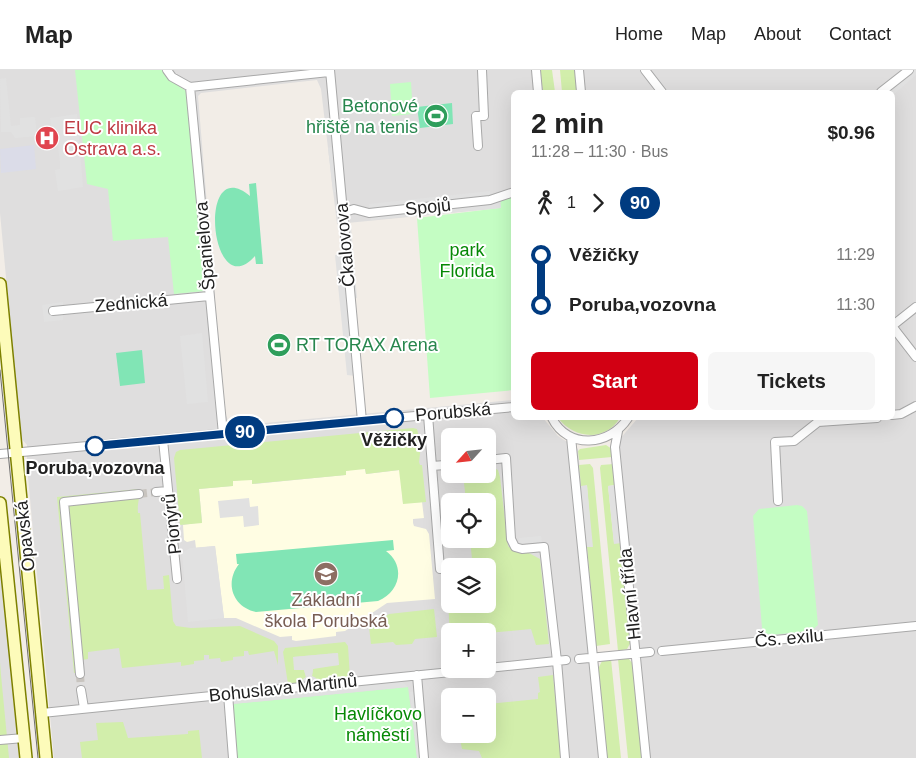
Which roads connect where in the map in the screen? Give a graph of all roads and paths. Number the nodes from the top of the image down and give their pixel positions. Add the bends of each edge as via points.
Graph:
1 (167, 70) edge
2 (482, 70) edge
3 (536, 70) edge
4 (579, 70) edge
5 (645, 70) edge
6 (908, 70) edge
7 (329, 71) edge
8 (190, 87) junction
9 (538, 90) edge
10 (581, 90) edge
11 (660, 90) edge
12 (883, 90) edge
13 (478, 146) dead end
14 (511, 193) edge
15 (342, 213) junction
16 (0, 284) edge
17 (209, 296) junction
18 (916, 307) edge
19 (53, 311) dead end
20 (895, 324) edge
21 (895, 329) edge
22 (916, 357) edge
23 (916, 406) edge
24 (511, 407) edge
25 (428, 415) junction
26 (895, 415) edge
27 (552, 420) edge
28 (626, 420) edge
29 (848, 420) edge
30 (362, 421) junction
31 (618, 431) junction
32 (223, 434) junction
33 (571, 437) junction
34 (163, 440) junction
35 (17, 453) junction
36 (2, 454) edge
37 (496, 459) edge
38 (441, 465) edge
39 (432, 466) junction
40 (168, 491) junction
41 (156, 492) tunnel mouth
42 (139, 494) tunnel mouth
43 (778, 501) dead end
44 (0, 503) edge
45 (440, 570) dead end
46 (177, 579) dead end
47 (916, 626) edge
48 (662, 651) dead end
49 (650, 652) dead end
50 (636, 653) junction
51 (594, 657) junction
52 (579, 659) dead end
53 (566, 660) dead end
54 (557, 661) junction
55 (496, 667) edge
56 (441, 673) edge
57 (80, 674) tunnel mouth
58 (417, 675) junction
59 (82, 690) tunnel mouth
60 (228, 694) junction
61 (84, 708) junction
62 (42, 713) junction
63 (24, 738) junction
64 (0, 740) edge
65 (26, 758) edge
66 (46, 758) edge
67 (233, 758) edge
68 (424, 758) edge
69 (565, 758) edge
70 (603, 758) edge
71 (646, 758) edge

1 - 8 street via 172,77
2 - 13 street via 484,116 476,116
3 - 9 street
4 - 10 street
5 - 11 street
6 - 12 street
7 - 8 street
7 - 15 street, Čkalovova
8 - 17 street, Španielova
14 - 15 street, Spojů via 490,200 369,213 350,209
15 - 30 street, Čkalovova
16 - 35 main road, Opavská
17 - 19 street, Zednická
17 - 32 street, Španielova
18 - 20 street
21 - 22 street
23 - 26 street
24 - 25 street, Porubská
25 - 30 street, Porubská
25 - 39 street
27 - 33 street
28 - 31 street
29 - 43 street via 818,422 794,441 774,442
30 - 32 street, Porubská
31 - 33 street via 595,441
31 - 50 street, Hlavní třída via 616,447
32 - 34 street, Porubská
33 - 51 street
34 - 35 street, Porubská
34 - 40 street, Pionýrů
35 - 36 street, Porubská
35 - 62 main road, Opavská
37 - 54 street via 506,458 515,547 544,547
38 - 39 street
39 - 45 street
40 - 41 street
40 - 46 street, Pionýrů
42 - 57 street via 64,502
44 - 63 main road, Opavská
47 - 48 street, Čs. exilu
49 - 50 street
50 - 51 street
50 - 71 street, Hlavní třída
51 - 52 street
51 - 70 street
53 - 54 street
54 - 55 street
54 - 69 street
56 - 58 street, Bohuslava Martinů
58 - 60 street, Bohuslava Martinů
58 - 68 street
59 - 61 street
60 - 61 street, Bohuslava Martinů
60 - 67 street
61 - 62 street, Bohuslava Martinů
62 - 66 main road, Opavská
63 - 64 street
63 - 65 main road, Opavská

